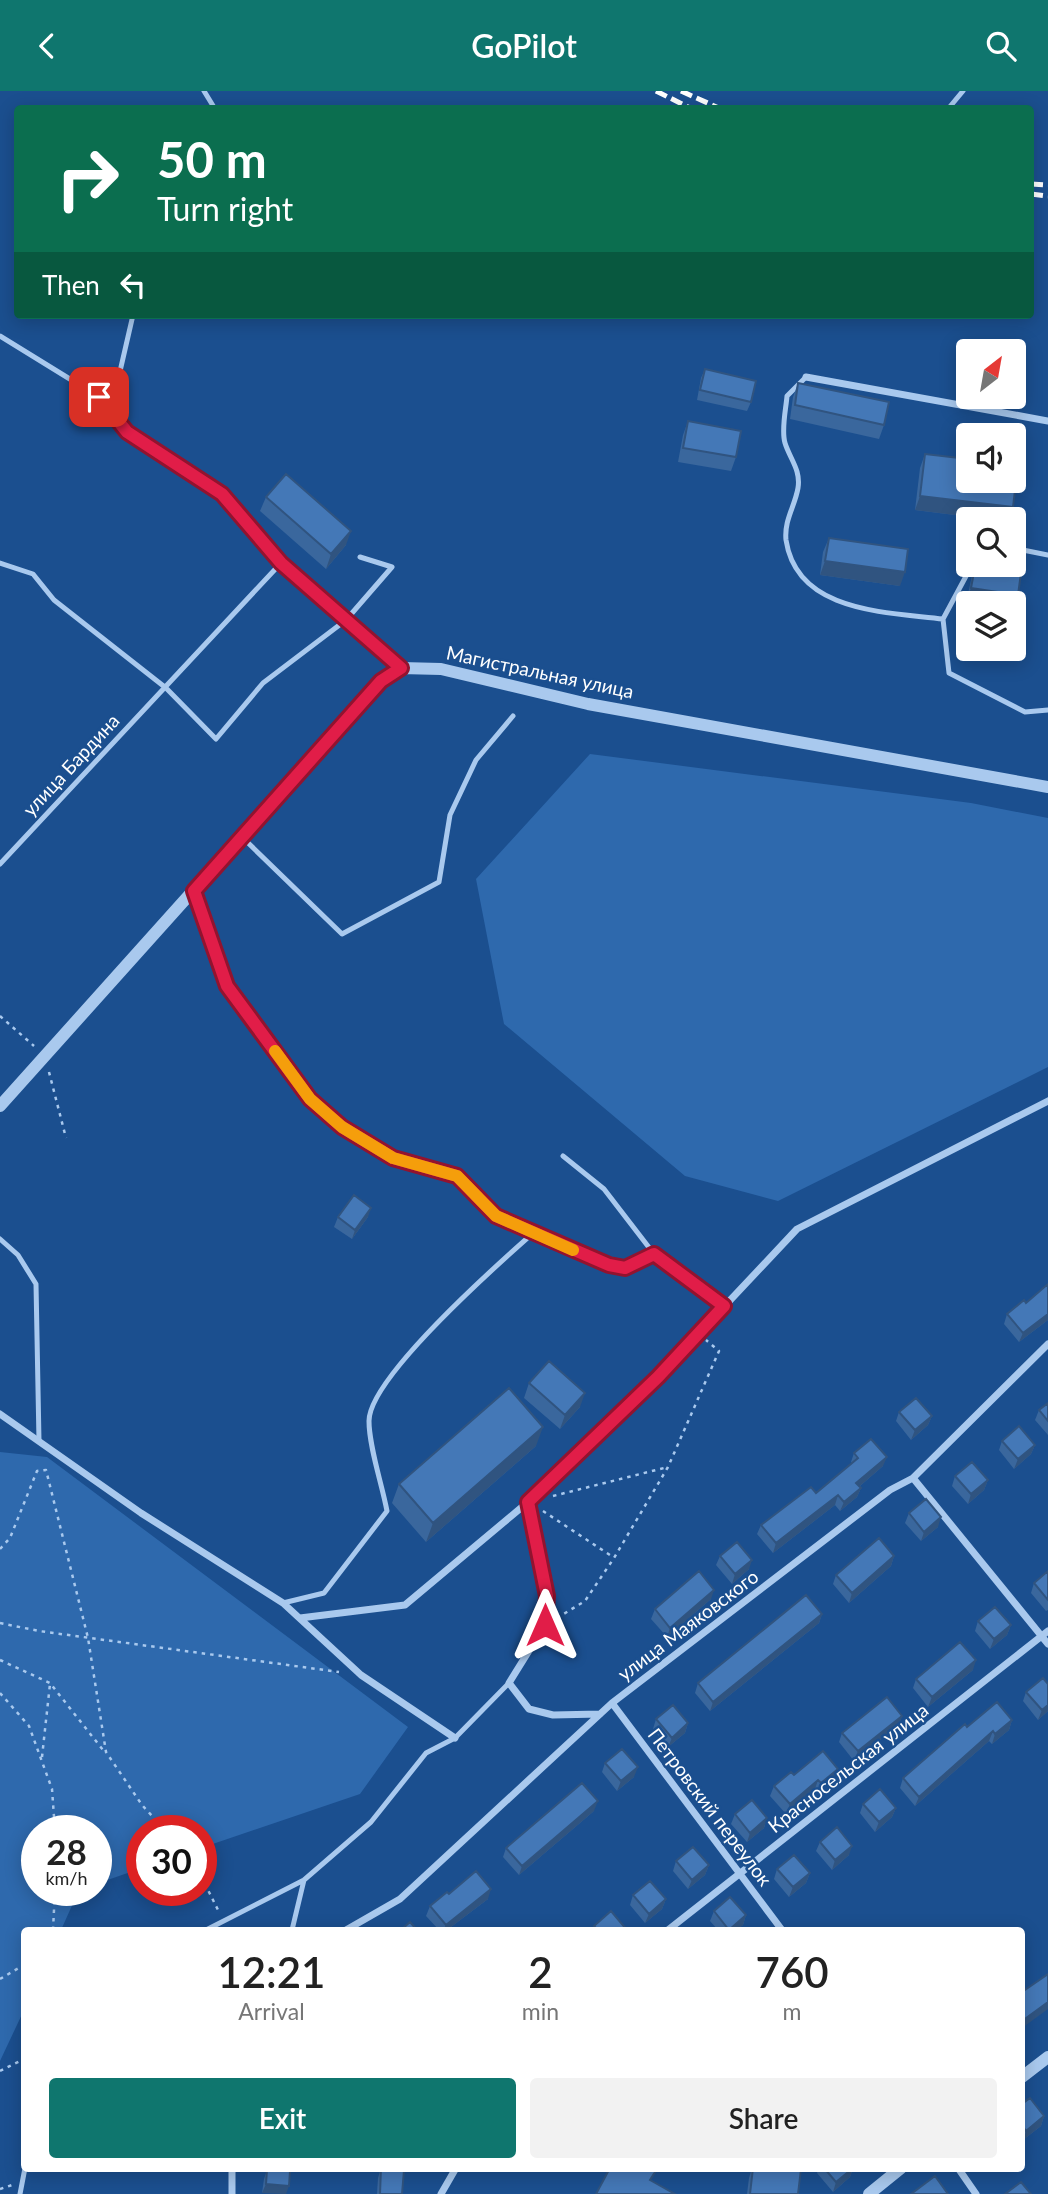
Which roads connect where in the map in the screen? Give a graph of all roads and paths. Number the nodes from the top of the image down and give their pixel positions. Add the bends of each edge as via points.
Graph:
1 (963, 91) edge
2 (951, 105) edge
3 (132, 319) edge
4 (0, 336) edge
5 (806, 377) joint
6 (1048, 421) edge
7 (127, 432) junction
8 (1026, 551) edge
9 (1048, 555) edge
10 (360, 557) dead end
11 (0, 563) edge
12 (281, 563) junction
13 (966, 577) edge
14 (943, 619) junction
15 (346, 620) junction
16 (401, 668) junction
17 (166, 688) junction
18 (1048, 709) edge
19 (513, 716) dead end
20 (1048, 787) edge
21 (242, 837) junction
22 (0, 864) edge
23 (194, 891) junction
24 (1048, 1101) edge
25 (0, 1106) edge
26 (563, 1156) dead end
27 (533, 1233) junction
28 (0, 1239) edge
29 (654, 1254) junction
30 (724, 1306) junction
31 (1048, 1344) edge
32 (719, 1351) dead end
33 (0, 1414) edge
34 (39, 1441) junction
35 (668, 1467) junction
36 (913, 1478) junction
37 (528, 1502) junction
38 (0, 1549) edge
39 (614, 1558) junction
40 (283, 1604) junction
41 (300, 1618) junction
42 (0, 1622) edge
43 (545, 1625) junction
44 (1045, 1633) edge
45 (88, 1638) junction
46 (1048, 1644) edge
47 (0, 1660) edge
48 (361, 1675) junction
49 (50, 1683) junction
50 (509, 1683) junction
51 (0, 1693) edge
52 (612, 1703) junction
53 (600, 1714) junction
54 (455, 1738) junction
55 (106, 1752) junction
56 (41, 1761) junction
57 (53, 1815) edge
58 (151, 1815) edge
59 (739, 1873) junction
60 (304, 1880) junction
61 (54, 1906) edge
62 (215, 1906) edge
63 (223, 1922) junction
64 (53, 1927) edge
65 (212, 1927) edge
66 (293, 1927) edge
67 (351, 1927) edge
68 (672, 1927) edge
69 (780, 1927) edge
70 (21, 1967) edge
71 (0, 1979) edge
72 (1048, 2057) edge
73 (21, 2060) edge
74 (0, 2071) edge
75 (1025, 2075) edge
76 (24, 2172) edge
77 (232, 2172) edge
78 (452, 2172) edge
79 (896, 2172) edge
80 (961, 2172) edge
81 (20, 2194) edge
82 (232, 2194) edge
83 (441, 2194) edge
84 (869, 2194) edge
85 (976, 2194) edge

1 - 2 lane
3 - 7 lane via 115,393
4 - 7 lane via 99,397
5 - 6 street
5 - 14 lane via 787,395 785,418 784,442 796,465 798,487 787,516 786,539 795,567 814,587 846,606
7 - 12 lane via 222,494
8 - 9 lane
10 - 15 lane via 392,567
11 - 17 lane via 33,574 54,600
12 - 15 street
12 - 17 lane, улица Бардина
13 - 14 lane
14 - 18 lane via 949,673 1025,712
15 - 16 street
15 - 17 lane via 263,683 216,739
16 - 20 street, Магистральная улица via 441,669 589,704
16 - 21 street via 381,681
17 - 22 lane, улица Бардина
19 - 21 lane via 476,760 450,815 439,882 342,934
21 - 23 street
23 - 25 street
23 - 27 lane via 227,986 310,1099 342,1127 393,1158 457,1176 496,1216
24 - 30 street via 797,1229
26 - 29 lane via 604,1189
27 - 29 lane via 625,1268
27 - 40 lane via 431,1327 382,1391 368,1419 387,1511 324,1593
28 - 34 lane via 18,1255 36,1284
29 - 30 lane
30 - 37 street via 658,1377
31 - 36 street, улица Маяковского
32 - 35 path
33 - 34 street
34 - 40 street
35 - 37 path
35 - 39 path
36 - 44 street
36 - 52 street, улица Маяковского via 890,1490
37 - 39 path
37 - 41 street via 405,1605
37 - 43 street via 547,1596
38 - 45 path via 10,1538 37,1471 46,1470
39 - 43 path via 585,1601
40 - 41 street
41 - 48 street
42 - 45 path
43 - 50 street
44 - 46 street
44 - 59 street, Красносельская улица
45 - 48 path
45 - 55 path
47 - 49 path
48 - 54 street
49 - 55 path
49 - 56 path
50 - 53 street via 529,1709 552,1715
50 - 54 lane
51 - 56 path via 29,1726
52 - 53 street, улица Маяковского
52 - 59 street, Петровский переулок
53 - 67 street, улица Маяковского via 400,1899
54 - 60 lane via 425,1753 371,1822
55 - 58 path
56 - 57 path via 52,1789
59 - 68 street, Красносельская улица
59 - 69 street, Петровский переулок
60 - 63 lane
60 - 66 lane
61 - 64 path
62 - 63 path
63 - 65 lane
70 - 71 path
72 - 75 street
73 - 74 path
76 - 81 lane
77 - 82 street
78 - 83 street
79 - 84 street
80 - 85 street

